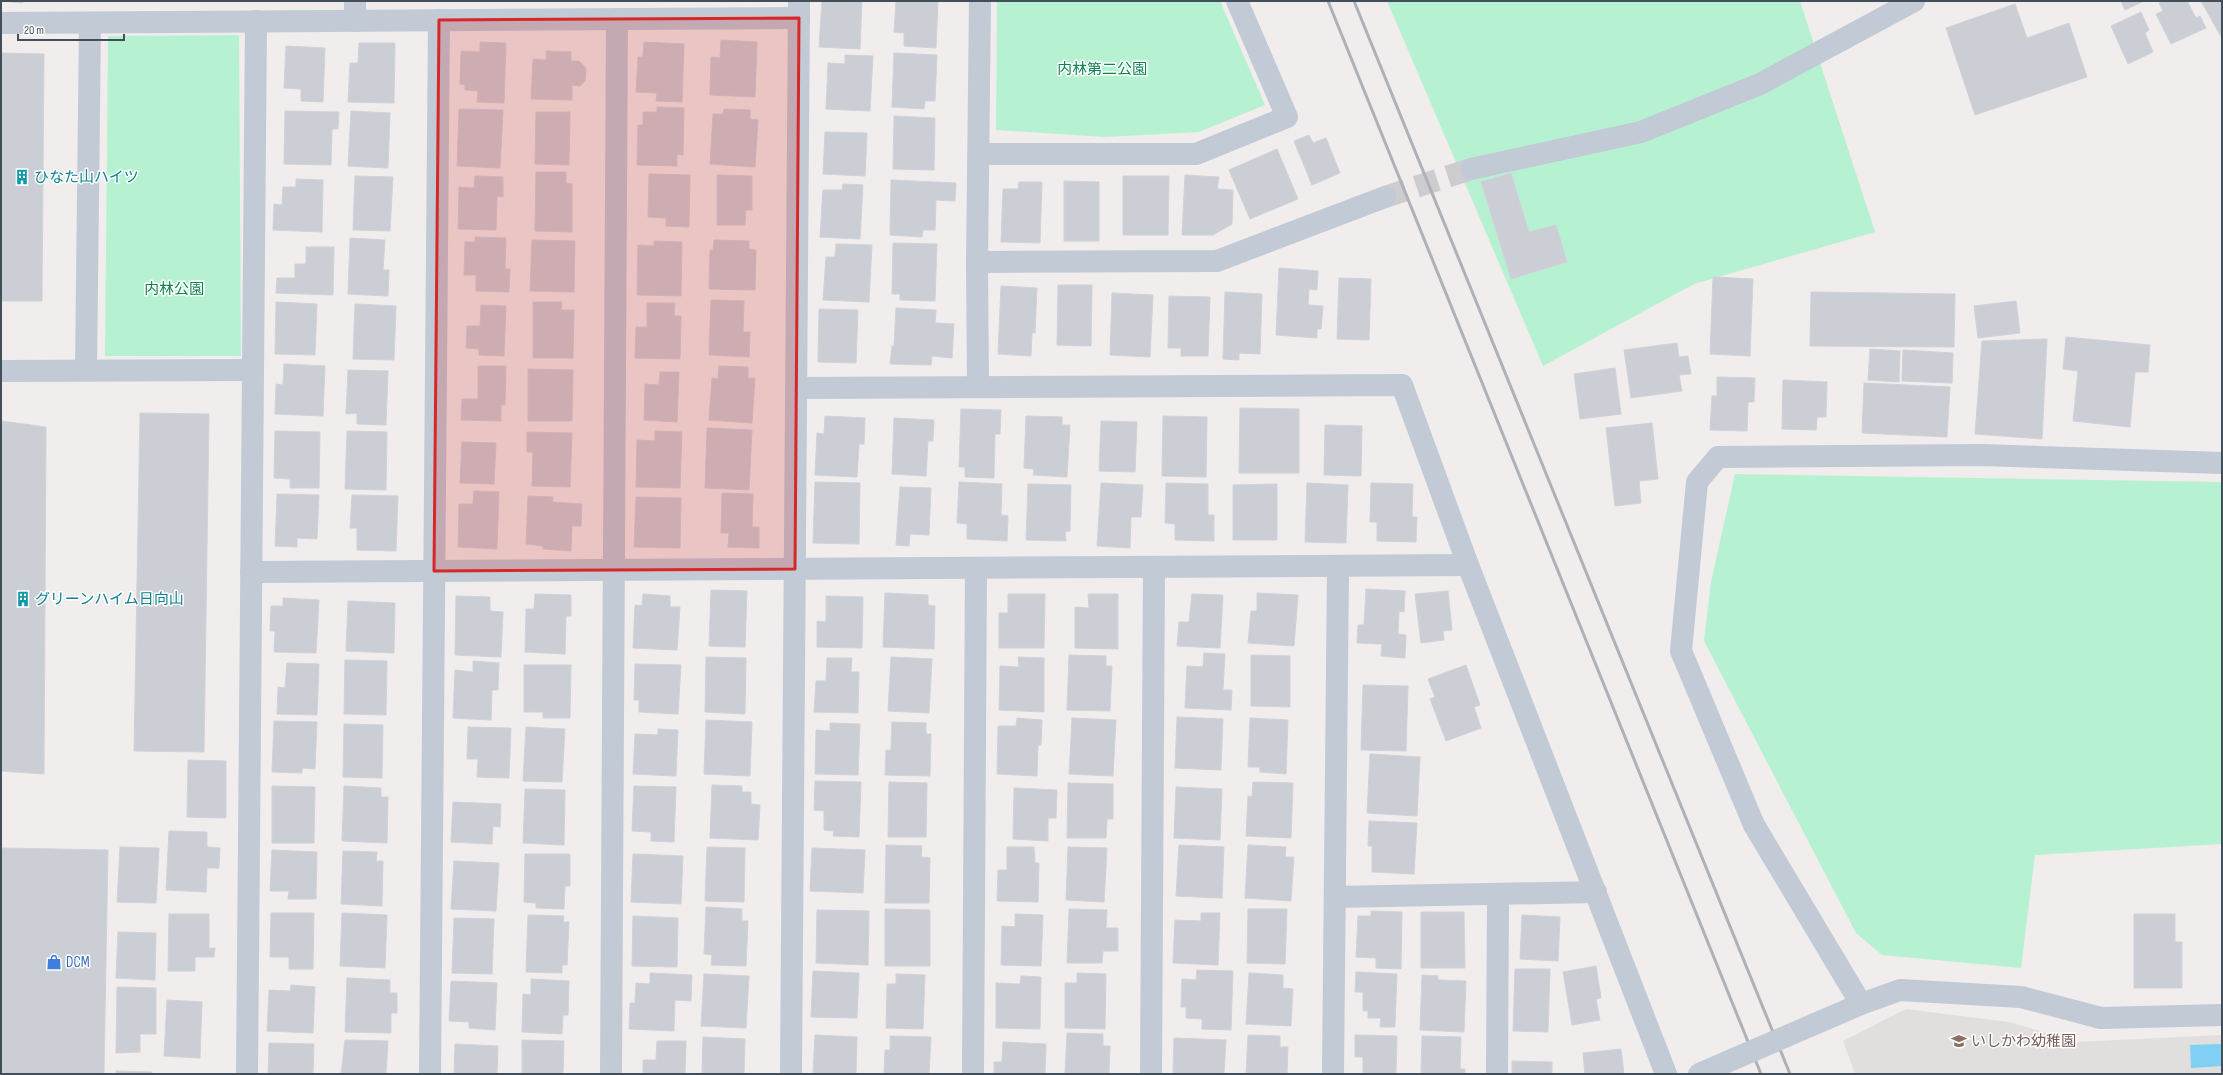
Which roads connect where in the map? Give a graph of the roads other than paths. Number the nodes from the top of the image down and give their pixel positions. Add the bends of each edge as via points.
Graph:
1 (980, 1) edge
2 (1238, 1) edge
3 (1914, 1) edge
4 (799, 10) edge
5 (355, 11) edge
6 (617, 19) junction
7 (439, 20) junction
8 (256, 21) junction
9 (1, 23) edge
10 (90, 23) junction
11 (979, 154) junction
12 (1471, 169) tunnel mouth
13 (1385, 197) tunnel mouth
14 (977, 262) junction
15 (86, 370) junction
16 (254, 370) junction
17 (1, 371) edge
18 (978, 387) junction
19 (796, 388) junction
20 (2222, 463) edge
21 (1468, 565) junction
22 (1338, 566) junction
23 (1154, 567) junction
24 (976, 568) junction
25 (795, 569) junction
26 (434, 570) junction
27 (614, 570) junction
28 (250, 572) junction
29 (1596, 892) junction
30 (1498, 894) junction
31 (1335, 897) junction
32 (1861, 1004) junction
33 (2222, 1015) edge
34 (247, 1074) edge
35 (430, 1074) edge
36 (611, 1074) edge
37 (791, 1074) edge
38 (973, 1074) edge
39 (1151, 1074) edge
40 (1333, 1074) edge
41 (1497, 1074) edge
42 (1666, 1074) edge
43 (1699, 1074) edge

1 - 11 street
2 - 11 street via 1287,117 1196,154
3 - 12 street via 1760,84 1641,132
4 - 6 street
4 - 19 street
5 - 7 street
5 - 8 street
6 - 7 street
6 - 27 street
7 - 26 street
8 - 10 street
8 - 16 street
9 - 10 street
10 - 15 street
11 - 14 street
13 - 14 street via 1217,261
14 - 18 street
15 - 16 street
15 - 17 street
16 - 28 street
18 - 19 street
18 - 21 street via 1402,385
19 - 25 street
20 - 32 street via 1981,455 1718,457 1697,482 1681,651 1754,825
21 - 22 street
21 - 29 street
22 - 23 street
22 - 31 street
23 - 24 street
23 - 39 street
24 - 25 street
24 - 38 street
25 - 27 street
25 - 37 street
26 - 27 street
26 - 28 street
26 - 35 street
27 - 36 street
28 - 34 street
29 - 30 street
29 - 42 street
30 - 31 street
30 - 41 street
31 - 40 street
32 - 33 street via 1900,990 2021,997 2101,1018
32 - 43 street, bridge

